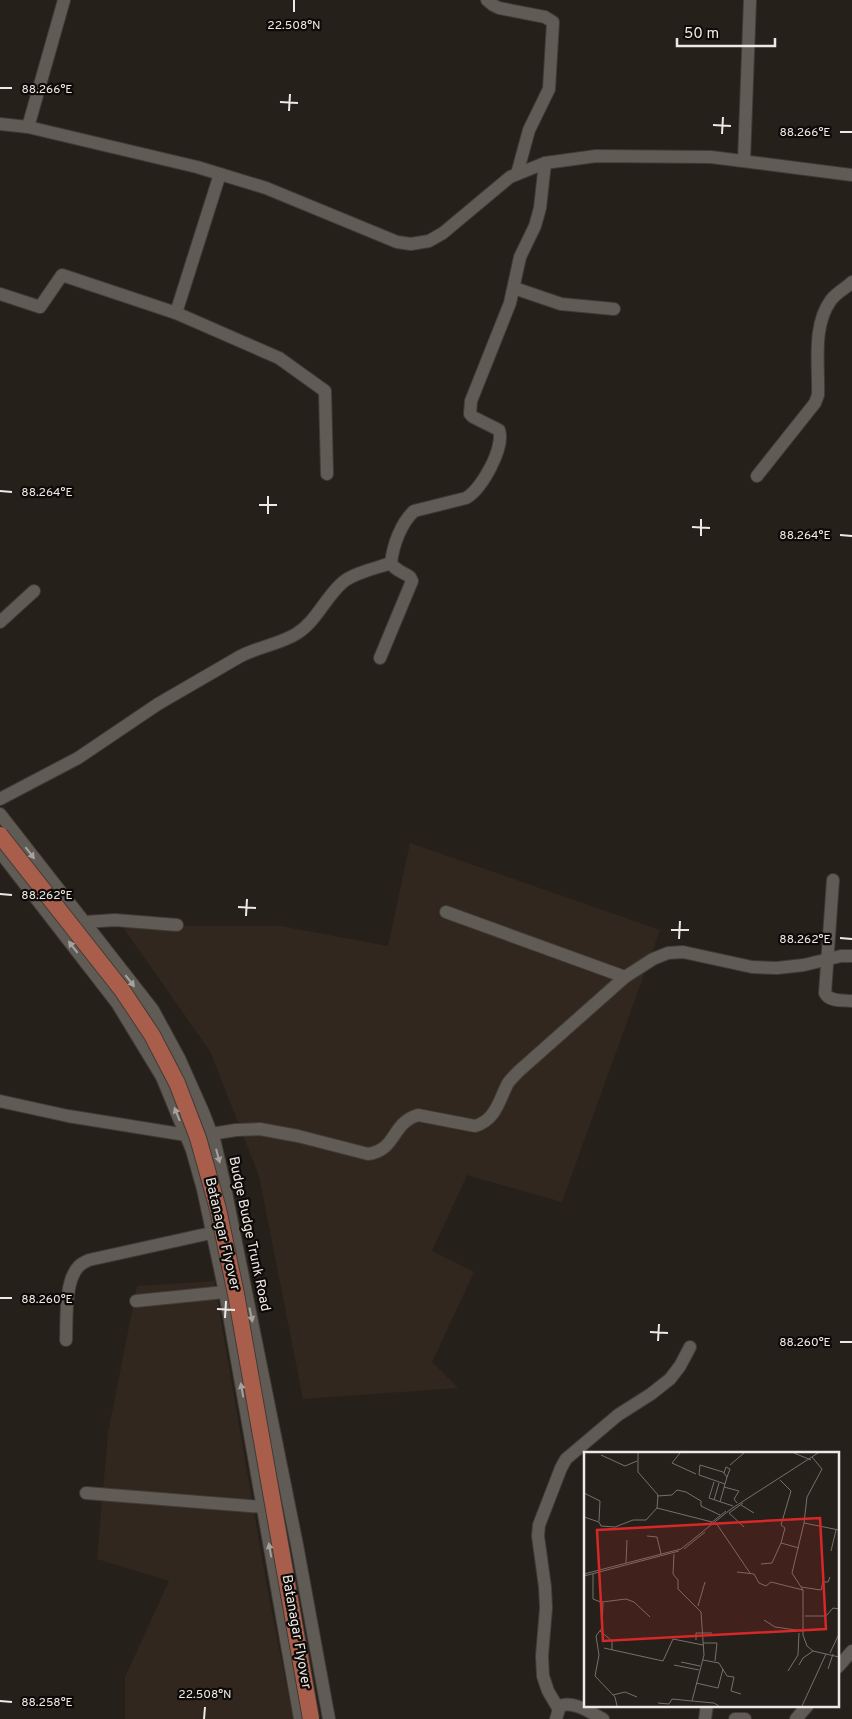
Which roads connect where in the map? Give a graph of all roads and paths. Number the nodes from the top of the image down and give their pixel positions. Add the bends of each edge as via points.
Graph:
1 (64, 0) edge
2 (487, 0) edge
3 (750, 0) edge
4 (0, 124) edge
5 (28, 127) junction
6 (744, 161) junction
7 (545, 163) junction
8 (220, 174) junction
9 (517, 174) junction
10 (852, 175) edge
11 (852, 282) edge
12 (514, 288) junction
13 (0, 294) edge
14 (614, 309) dead end
15 (176, 313) junction
16 (327, 474) dead end
17 (757, 476) dead end
18 (391, 563) junction
19 (34, 591) dead end
20 (0, 622) edge
21 (380, 658) dead end
22 (0, 798) edge
23 (0, 814) edge
24 (0, 835) edge
25 (0, 852) edge
26 (832, 880) dead end
27 (446, 912) dead end
28 (85, 922) junction
29 (177, 925) dead end
30 (852, 956) edge
31 (828, 960) junction
32 (625, 977) junction
33 (852, 1001) edge
34 (0, 1101) edge
35 (211, 1134) junction
36 (186, 1135) junction
37 (211, 1233) junction
38 (225, 1292) junction
39 (136, 1301) dead end
40 (66, 1340) dead end
41 (690, 1347) dead end
42 (86, 1493) dead end
43 (263, 1507) junction
44 (852, 1651) edge
45 (840, 1665) edge
46 (708, 1706) edge
47 (807, 1706) edge
48 (557, 1714) edge
49 (300, 1719) edge
50 (311, 1719) edge
51 (329, 1719) edge
52 (603, 1719) edge
53 (705, 1719) edge
54 (735, 1719) edge
55 (745, 1719) edge
56 (796, 1719) edge

1 - 5 street
2 - 9 street via 493,6 545,17 552,22 548,89 529,130
3 - 6 street
4 - 5 street
5 - 8 street
6 - 7 street via 711,157 596,156
6 - 10 street
7 - 9 street
7 - 12 street via 538,215 520,257
8 - 9 street via 266,188 398,242 411,244 428,241 443,233
8 - 15 street
11 - 17 street via 832,298 820,326 815,403
12 - 14 street via 561,304
12 - 18 street via 470,401 470,414 499,430 500,444 492,466 472,495 414,511 402,528
13 - 15 street via 40,308 62,275
15 - 16 street via 279,358 325,391
18 - 21 street via 412,581
18 - 22 street via 341,584 316,616 296,634 239,657 158,704 72,762
19 - 20 street
23 -> 28 street, Budge Budge Trunk Road
24 - 50 main road, Batanagar Flyover, bridge via 142,1020 177,1083 198,1138 218,1209 236,1294
36 -> 25 street via 162,1077 118,1003
26 - 31 street
27 - 32 street
28 - 29 street via 115,920
28 -> 35 street, Budge Budge Trunk Road via 152,1010 179,1058
30 - 31 street
31 - 32 street via 777,968 752,967 683,952 668,953
31 - 33 street via 827,997
32 - 35 street via 519,1071 509,1082 493,1115 484,1124 475,1126 418,1115 401,1124 388,1145 379,1152 368,1154 260,1130
34 - 36 street via 68,1116
35 - 36 street
35 -> 51 street, Budge Budge Trunk Road via 252,1319
36 - 37 street via 203,1189
37 - 38 street
37 - 40 street via 80,1264 70,1282
38 - 39 street
43 -> 38 street
41 - 48 street via 670,1379 618,1415 566,1459 539,1525 538,1546 546,1608 543,1676
42 - 43 street
49 -> 43 street
44 - 45 street
46 - 53 street
47 - 56 street
48 - 52 street via 561,1704 571,1704
54 - 55 street

